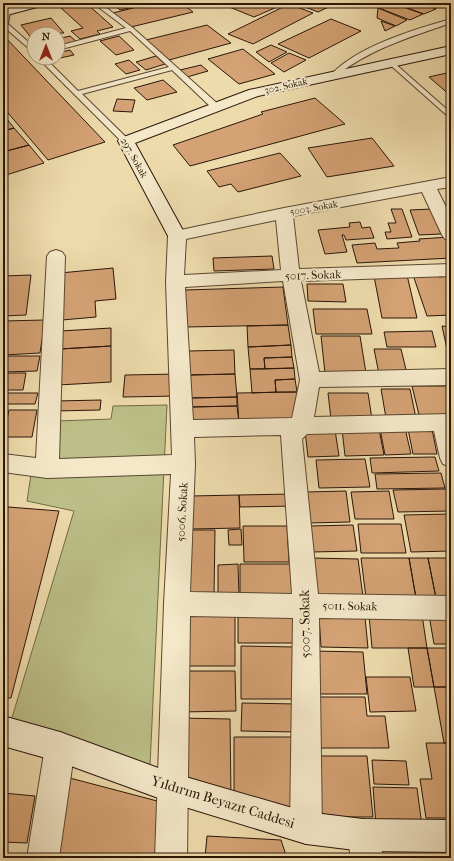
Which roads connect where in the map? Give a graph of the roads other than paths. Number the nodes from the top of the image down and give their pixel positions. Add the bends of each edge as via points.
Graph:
1 (37, 3) edge
2 (96, 3) edge
3 (5, 11) edge
4 (451, 21) edge
5 (131, 29) junction
6 (26, 44) edge
7 (66, 46) edge
8 (451, 50) edge
9 (390, 62) junction
10 (49, 66) edge
11 (173, 68) junction
12 (334, 75) junction
13 (77, 93) junction
14 (216, 107) junction
15 (451, 117) edge
16 (126, 141) junction
17 (451, 182) edge
18 (428, 187) junction
19 (284, 213) junction
20 (451, 235) edge
21 (177, 236) junction
22 (56, 256) dead end
23 (451, 270) edge
24 (290, 276) junction
25 (175, 282) junction
26 (451, 377) edge
27 (310, 380) junction
28 (447, 422) edge
29 (301, 426) junction
30 (182, 429) junction
31 (451, 458) edge
32 (3, 463) edge
33 (184, 464) junction
34 (47, 469) junction
35 (177, 604) junction
36 (306, 606) junction
37 (451, 608) edge
38 (3, 730) edge
39 (60, 747) junction
40 (172, 788) junction
41 (306, 828) junction
42 (451, 836) edge
43 (365, 846) edge
44 (43, 858) edge
45 (171, 858) edge

1 - 3 street
2 - 5 lane
3 - 6 lane via 5,24
4 - 12 lane via 374,49 343,66
5 - 7 lane
5 - 11 lane
8 - 9 street, 302. Sokak
9 - 12 street, 302. Sokak
9 - 15 lane
10 - 13 lane, 297. Sokak
11 - 13 lane
11 - 14 lane
12 - 14 street, 302. Sokak via 254,93
13 - 16 lane, 297. Sokak
14 - 16 street, 302. Sokak
16 - 21 street, 297. Sokak
17 - 18 street, 5003. Sokak
18 - 19 street, 5003. Sokak
18 - 20 street
19 - 21 street, 5003. Sokak
19 - 24 street
21 - 25 street, 5006. Sokak
22 - 34 street
23 - 24 street, 5017. Sokak
24 - 25 street, 5017. Sokak
24 - 27 street
25 - 30 street, 5006. Sokak
26 - 27 street
27 - 29 street
28 - 29 street
28 - 31 street
29 - 30 street
29 - 36 street, 5007. Sokak via 291,436
30 - 33 street, 5006. Sokak
32 - 34 street
33 - 34 street
33 - 35 street, 5006. Sokak
35 - 36 street, 5011. Sokak
35 - 40 street, 5006. Sokak
36 - 37 street, 5011. Sokak
36 - 41 street, 5007. Sokak
38 - 39 street, Yıldırım Beyazıt Caddesi
39 - 40 street, Yıldırım Beyazıt Caddesi
39 - 44 street
40 - 41 street, Yıldırım Beyazıt Caddesi
40 - 45 street, 5006. Sokak
41 - 43 street, Yıldırım Beyazıt Caddesi
42 - 43 street, Yıldırım Beyazıt Caddesi

